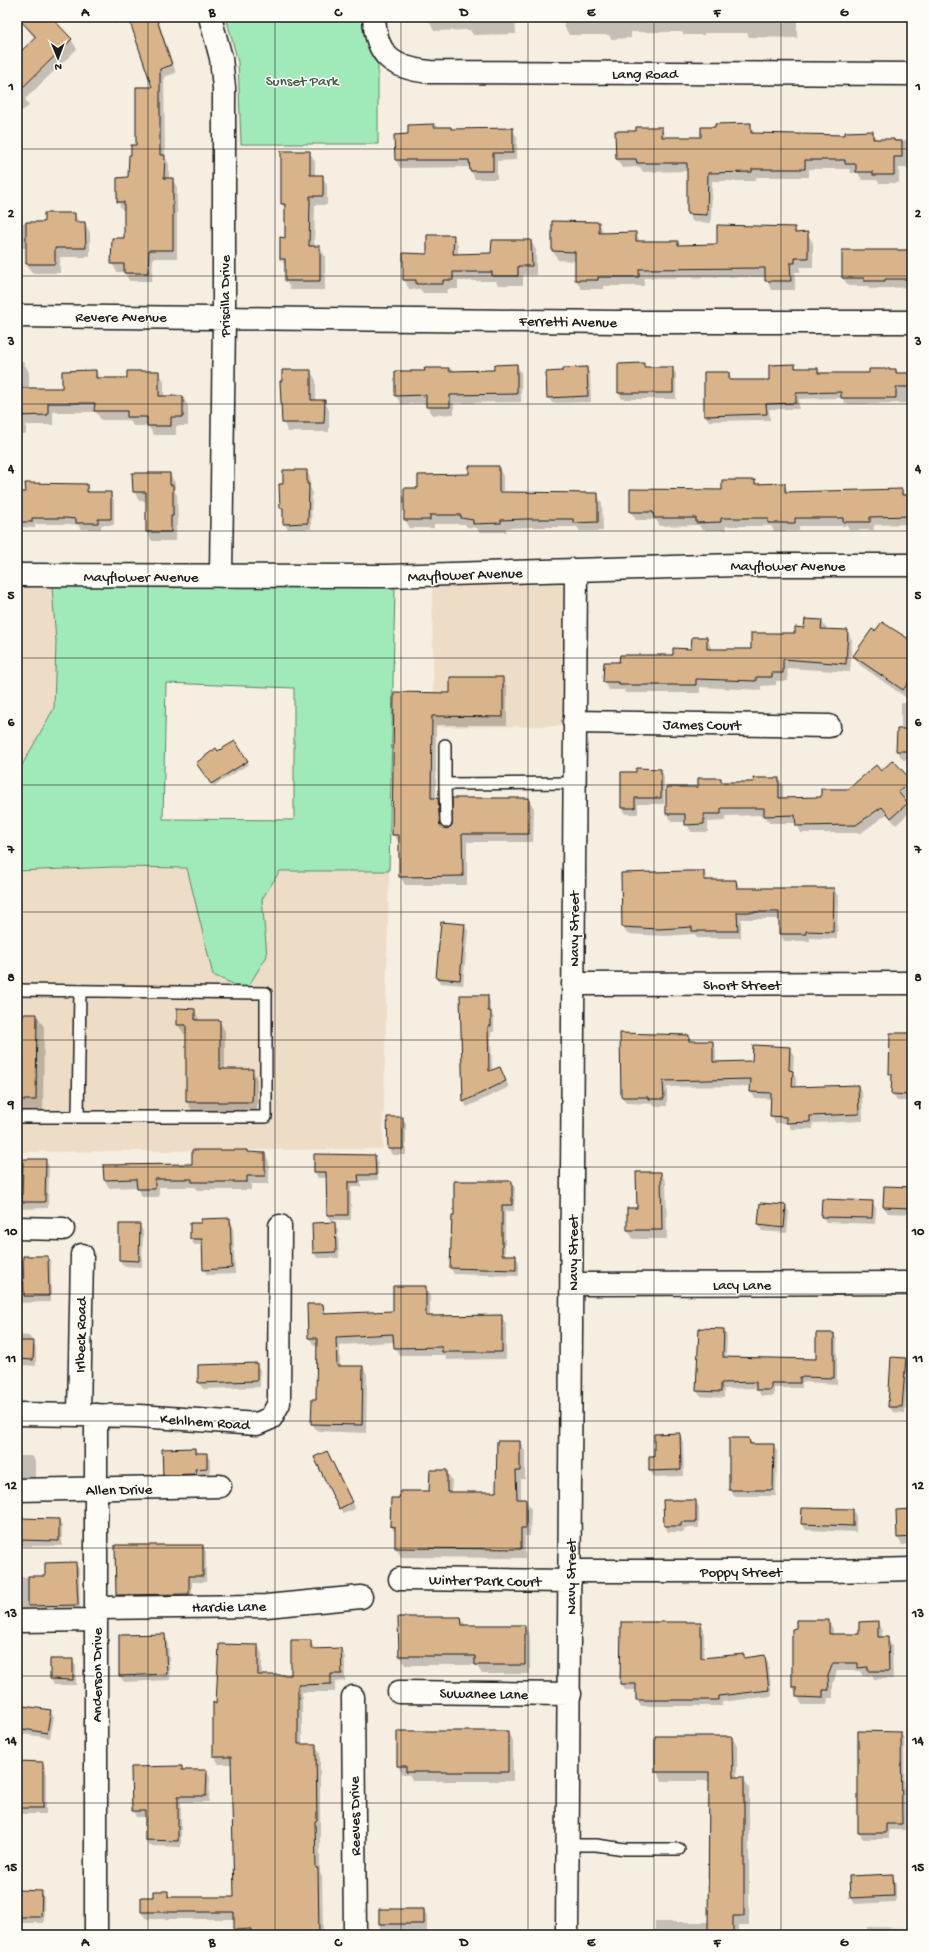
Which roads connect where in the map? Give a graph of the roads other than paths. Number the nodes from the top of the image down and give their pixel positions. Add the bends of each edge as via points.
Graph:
1 (210, 17) edge
2 (374, 17) edge
3 (912, 74) edge
4 (17, 316) edge
5 (224, 316) junction
6 (912, 322) edge
7 (912, 565) edge
8 (576, 570) junction
9 (17, 575) edge
10 (221, 576) junction
11 (574, 722) junction
12 (829, 726) dead end
13 (445, 745) dead end
14 (574, 783) junction
15 (445, 784) junction
16 (446, 822) dead end
17 (912, 983) edge
18 (573, 984) junction
19 (17, 990) edge
20 (80, 991) junction
21 (17, 1117) edge
22 (78, 1117) junction
23 (280, 1226) dead end
24 (17, 1228) edge
25 (63, 1229) dead end
26 (82, 1255) dead end
27 (912, 1283) edge
28 (572, 1284) junction
29 (17, 1414) edge
30 (88, 1414) junction
31 (220, 1486) dead end
32 (17, 1490) edge
33 (96, 1490) junction
34 (912, 1569) edge
35 (570, 1576) junction
36 (400, 1579) dead end
37 (361, 1597) dead end
38 (96, 1614) junction
39 (17, 1622) edge
40 (399, 1692) dead end
41 (570, 1694) junction
42 (353, 1697) dead end
43 (568, 1845) junction
44 (679, 1849) dead end
45 (96, 1935) edge
46 (355, 1935) edge
47 (567, 1935) edge

1 - 5 street, Priscilla Drive via 221,58 224,88
2 - 3 street, Lang Road via 375,34 384,53 408,70
4 - 5 street, Revere Avenue
5 - 6 street, Ferretti Avenue via 618,322
5 - 10 street, Priscilla Drive
7 - 8 street, Mayflower Avenue via 736,564
8 - 10 street, Mayflower Avenue via 388,576
8 - 11 street, Navy Street
9 - 10 street, Mayflower Avenue
11 - 12 street, James Court
11 - 14 street, Navy Street
13 - 15 lane
14 - 15 lane
14 - 18 street, Navy Street
15 - 16 lane
17 - 18 street, Short Street
18 - 28 street, Navy Street
19 - 20 lane
20 - 22 lane
20 - 22 lane via 266,993 266,1117
21 - 22 lane
23 - 30 street, Kehlhem Road via 278,1403 271,1418 257,1424
24 - 25 street
26 - 30 street, Irlbeck Road
27 - 28 street, Lacy Lane
28 - 35 street, Navy Street
29 - 30 street, Kehlhem Road
30 - 33 street, Anderson Drive
31 - 33 street, Allen Drive
32 - 33 street, Allen Drive
33 - 38 street, Anderson Drive
34 - 35 street, Poppy Street
35 - 36 street, Winter Park Court
35 - 41 street, Navy Street
37 - 38 street, Hardie Lane via 266,1606
38 - 39 street, Hardie Lane
38 - 45 street, Anderson Drive
40 - 41 street, Suwanee Lane
41 - 43 street, Navy Street
42 - 46 street, Reeves Drive
43 - 44 lane
43 - 47 street, Navy Street

